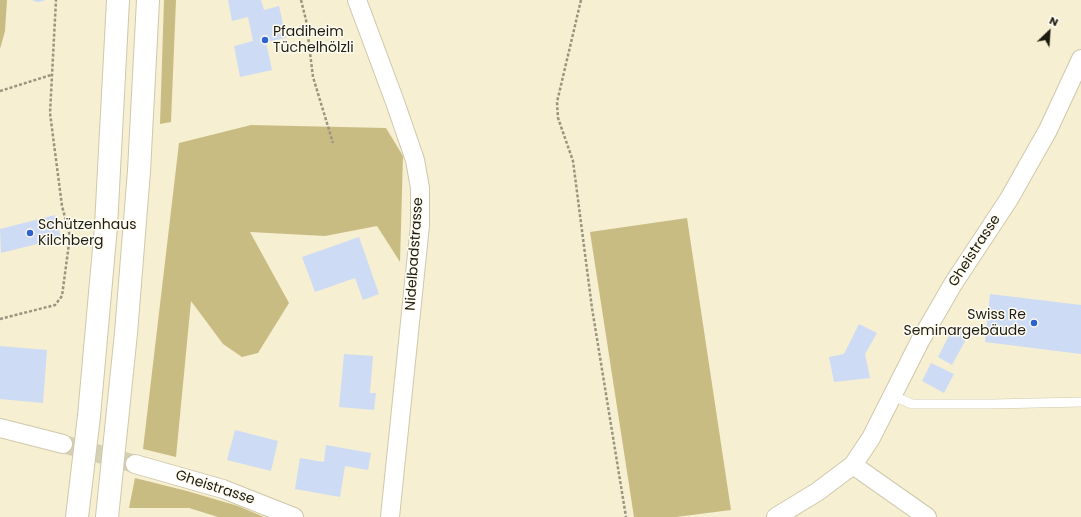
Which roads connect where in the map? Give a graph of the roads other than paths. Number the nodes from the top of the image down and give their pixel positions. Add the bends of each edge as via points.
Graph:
1 (118, 0) edge
2 (148, 0) edge
3 (357, 0) edge
4 (1081, 59) edge
5 (893, 396) junction
6 (1081, 402) edge
7 (0, 428) edge
8 (63, 444) tunnel mouth
9 (135, 464) tunnel mouth
10 (853, 465) junction
11 (77, 517) edge
12 (107, 517) edge
13 (294, 517) edge
14 (390, 517) edge
15 (776, 517) edge
16 (927, 517) edge

1 - 11 highway via 105,234
2 - 12 highway via 139,179
3 - 14 street, Nidelbadstrasse via 415,160 420,188 420,225
4 - 5 street, Gheistrasse via 1044,137 1009,199 953,284 920,341
5 - 6 lane via 912,404
5 - 10 street, Gheistrasse via 871,438
7 - 8 street
9 - 13 street, Gheistrasse via 223,489
10 - 15 street, Gheistrasse via 817,492
10 - 16 street

